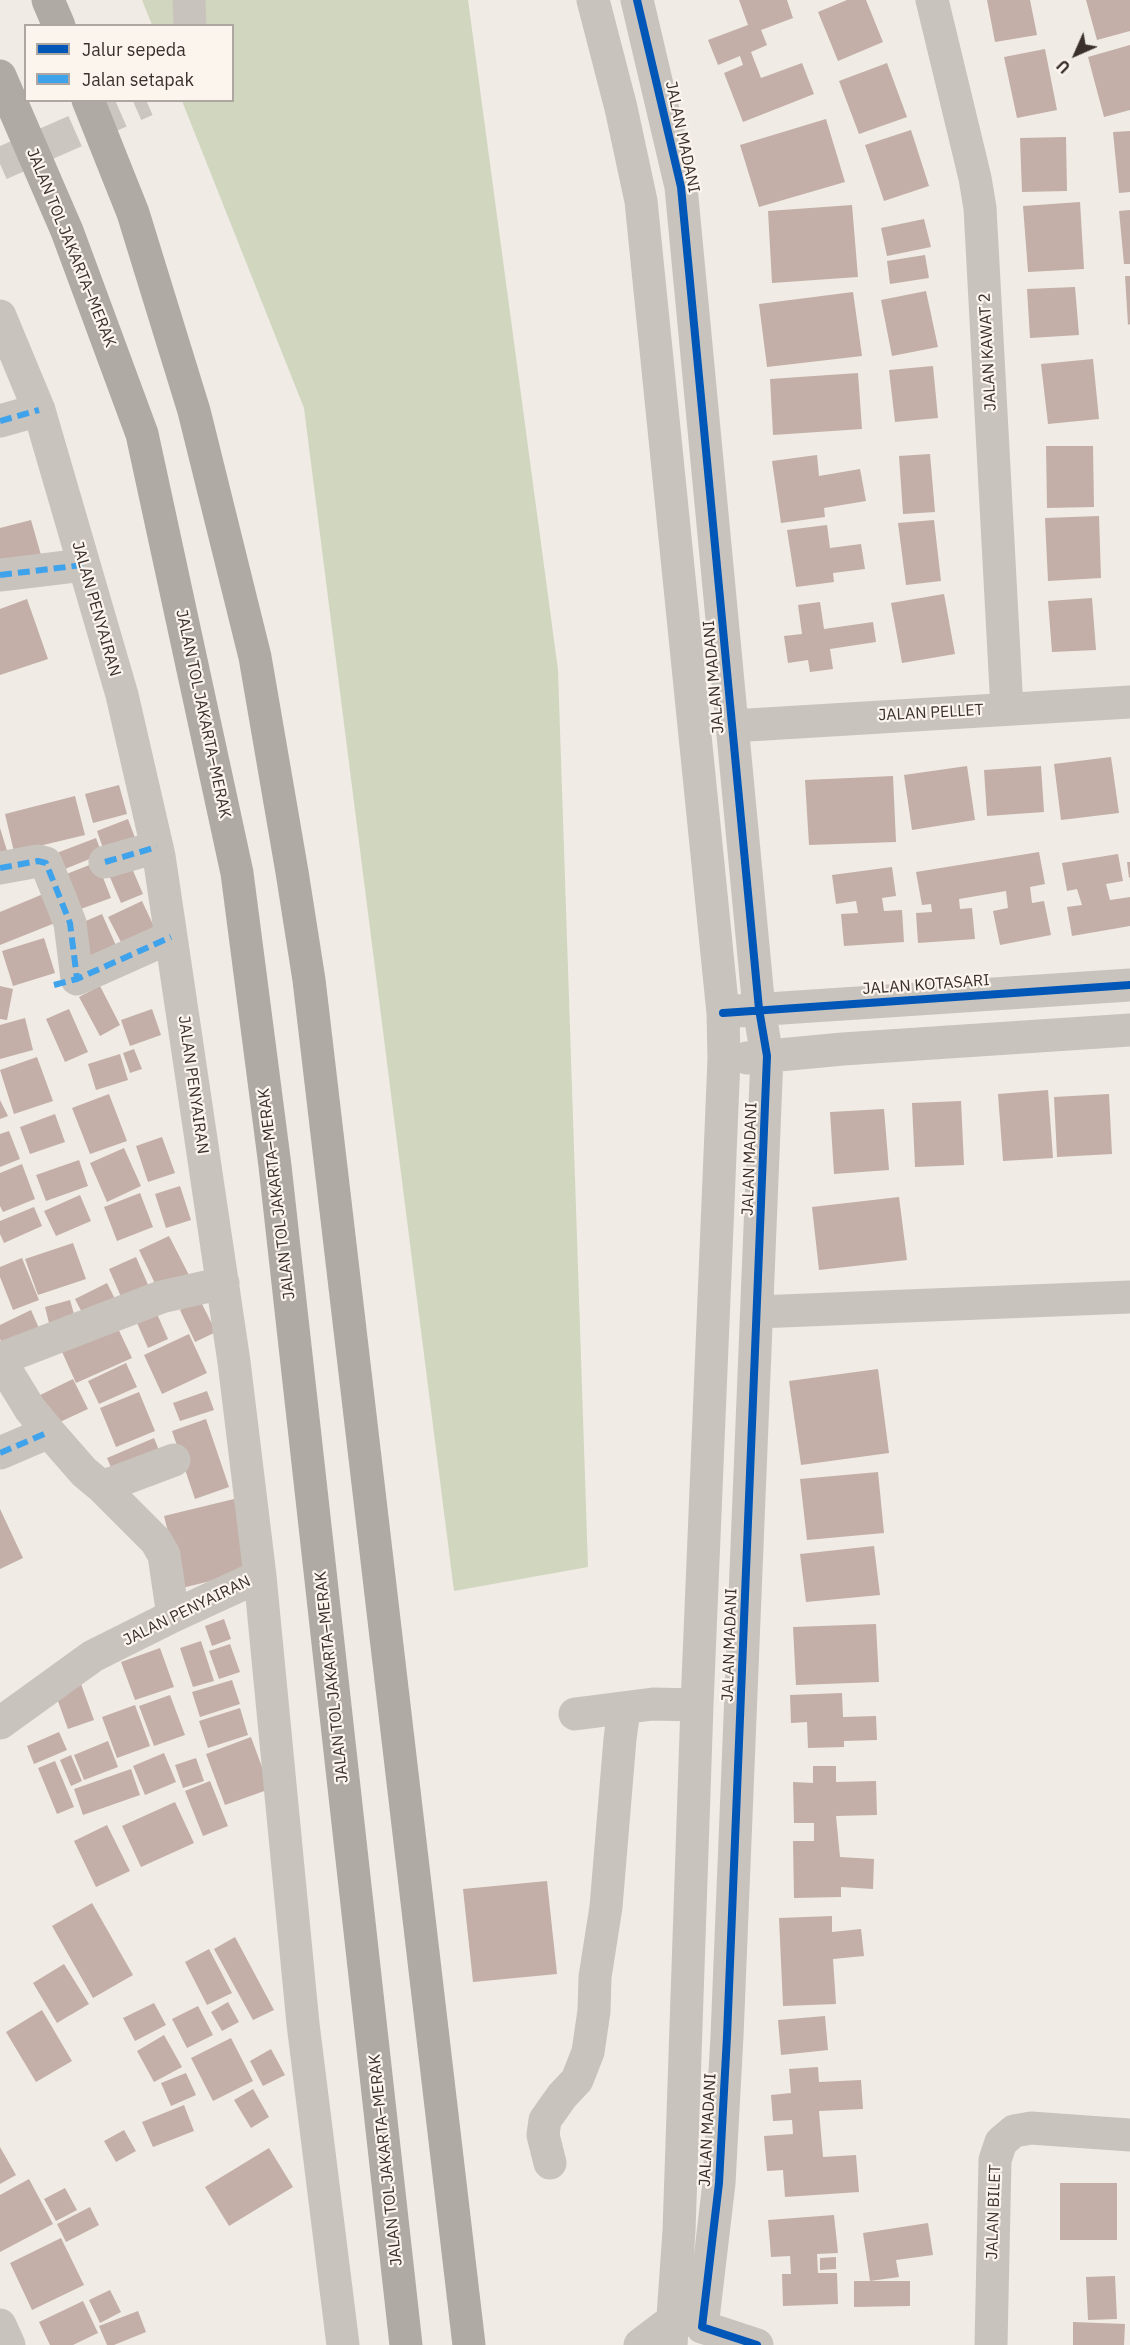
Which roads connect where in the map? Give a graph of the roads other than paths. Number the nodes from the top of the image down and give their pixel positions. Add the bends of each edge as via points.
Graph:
1 (48, 0) edge
2 (189, 0) edge
3 (593, 0) edge
4 (637, 0) edge
5 (932, 0) edge
6 (58, 24) edge
7 (190, 24) edge
8 (0, 76) edge
9 (89, 102) edge
10 (0, 316) edge
11 (39, 410) junction
12 (0, 421) edge
13 (83, 565) junction
14 (0, 575) edge
15 (1130, 702) edge
16 (1007, 709) junction
17 (732, 726) junction
18 (157, 847) junction
19 (105, 862) dead end
20 (0, 868) edge
21 (171, 938) junction
22 (1130, 985) edge
23 (759, 1009) junction
24 (723, 1013) junction
25 (1130, 1030) edge
26 (767, 1056) junction
27 (724, 1059) junction
28 (222, 1283) junction
29 (1130, 1297) edge
30 (757, 1312) junction
31 (0, 1360) edge
32 (49, 1432) junction
33 (0, 1453) edge
34 (174, 1460) dead end
35 (102, 1487) junction
36 (260, 1576) junction
37 (173, 1616) junction
38 (697, 1705) junction
39 (624, 1709) junction
40 (574, 1714) dead end
41 (0, 1723) edge
42 (1130, 2135) edge
43 (550, 2163) dead end
44 (0, 2325) edge
45 (686, 2334) edge
46 (9, 2345) edge
47 (343, 2345) edge
48 (406, 2345) edge
49 (469, 2345) edge
50 (640, 2345) edge
51 (757, 2345) edge
52 (991, 2345) edge

1 - 6 highway
2 - 7 street
3 - 24 street, JALAN MADANI via 640,201
4 - 17 street, JALAN MADANI via 681,187
5 - 16 street, JALAN KAWAT 2 via 980,208
8 - 48 highway, JALAN TOL JAKARTA–MERAK via 67,231 142,434 237,873 275,1166
9 - 49 highway via 133,213 194,411 255,657 292,872 309,980
10 - 11 street, JALAN PENYAIRAN
11 - 12 street
11 - 13 street, JALAN PENYAIRAN
13 - 14 street
13 - 18 street, JALAN PENYAIRAN via 122,695
15 - 16 street, JALAN PELLET
16 - 17 street, JALAN PELLET
17 - 23 street, JALAN MADANI
18 - 19 street
18 - 21 street, JALAN PENYAIRAN
20 - 21 street via 46,863 70,923 66,982
21 - 28 street, JALAN PENYAIRAN
22 - 23 street, JALAN KOTASARI
23 - 24 street, JALAN KOTASARI
23 - 26 street, JALAN MADANI
24 - 27 street, JALAN MADANI
25 - 26 street
26 - 27 street
26 - 30 street, JALAN MADANI
27 - 38 street, JALAN MADANI
28 - 31 street via 161,1297
28 - 36 street, JALAN PENYAIRAN
29 - 30 street
30 - 45 street, JALAN MADANI via 720,2160
31 - 32 street
32 - 33 street
32 - 35 street
34 - 35 street
35 - 37 street via 156,1541 164,1556
36 - 37 street, JALAN PENYAIRAN
36 - 47 street via 303,2024
37 - 41 street, JALAN PENYAIRAN via 93,1656
38 - 39 street via 653,1704
38 - 45 street, JALAN MADANI via 679,2231
39 - 40 street
39 - 43 street via 588,2052 577,2080 545,2120 543,2135
42 - 52 street, JALAN BILET via 1031,2128 1014,2131 1001,2142 995,2160
44 - 46 street
45 - 50 street
45 - 51 street

